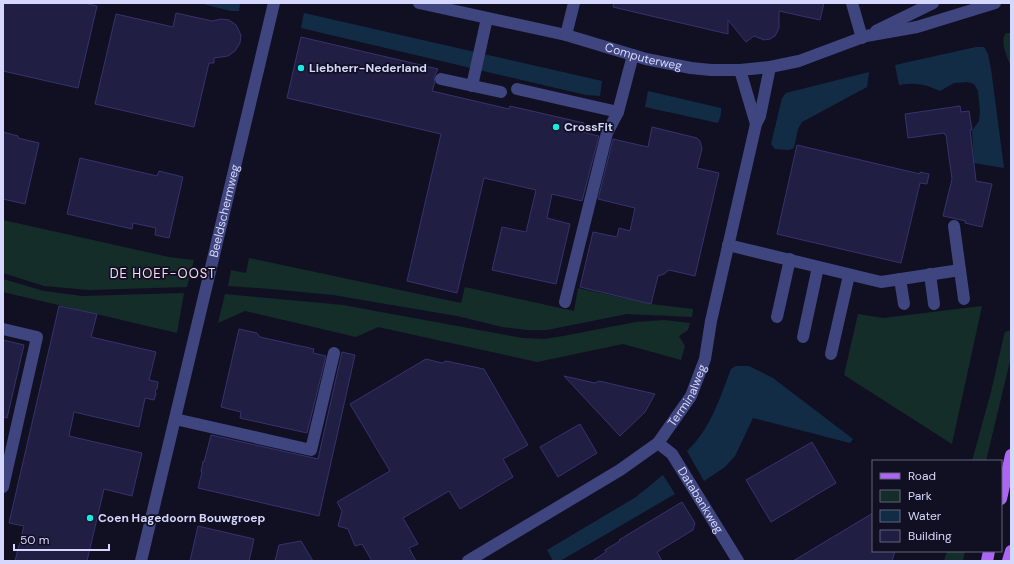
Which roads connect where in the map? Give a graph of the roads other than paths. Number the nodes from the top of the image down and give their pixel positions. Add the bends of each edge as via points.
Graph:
1 (274, 3) edge
2 (420, 3) edge
3 (574, 3) edge
4 (852, 3) edge
5 (933, 3) edge
6 (995, 3) edge
7 (487, 18) junction
8 (566, 35) junction
9 (864, 37) junction
10 (633, 55) junction
11 (770, 67) junction
12 (740, 70) junction
13 (441, 79) dead end
14 (472, 86) junction
15 (517, 89) dead end
16 (501, 92) dead end
17 (618, 112) junction
18 (756, 124) junction
19 (954, 226) dead end
20 (728, 245) junction
21 (790, 260) junction
22 (818, 267) junction
23 (960, 270) junction
24 (930, 274) junction
25 (849, 275) junction
26 (900, 279) junction
27 (964, 299) dead end
28 (565, 302) dead end
29 (904, 304) dead end
30 (934, 304) dead end
31 (777, 317) dead end
32 (3, 329) edge
33 (803, 338) dead end
34 (334, 353) dead end
35 (831, 354) dead end
36 (175, 419) junction
37 (658, 443) junction
38 (1011, 455) edge
39 (3, 487) edge
40 (1002, 495) edge
41 (1011, 551) edge
42 (141, 561) edge
43 (468, 561) edge
44 (738, 561) edge
45 (1008, 561) edge

1 - 36 street, Beeldschermweg
2 - 7 street, Computerweg
3 - 8 street
4 - 9 street
5 - 9 street, Computerweg
6 - 9 street, Computerweg via 917,27
7 - 8 street, Computerweg
7 - 14 street
8 - 10 street, Computerweg
9 - 11 street, Computerweg via 799,61
10 - 12 street, Computerweg via 691,68
10 - 17 street
11 - 12 street, Computerweg
11 - 18 street, Terminalweg
12 - 18 street, Terminalweg
13 - 14 street
14 - 16 street
15 - 17 street
17 - 28 street via 607,133
18 - 20 street, Terminalweg
19 - 23 street
20 - 21 street
20 - 37 street, Terminalweg via 705,359 691,396
21 - 22 street
21 - 31 street
22 - 25 street
22 - 33 street
23 - 24 street
23 - 27 street
24 - 26 street
24 - 30 street
25 - 26 street via 881,282
25 - 35 street
26 - 29 street
32 - 39 street via 37,337
34 - 36 street via 311,450
36 - 42 street, Beeldschermweg
37 - 43 street, Terminalweg via 620,470
37 - 44 street, Databankweg via 672,454
38 - 40 main road
41 - 45 main road

